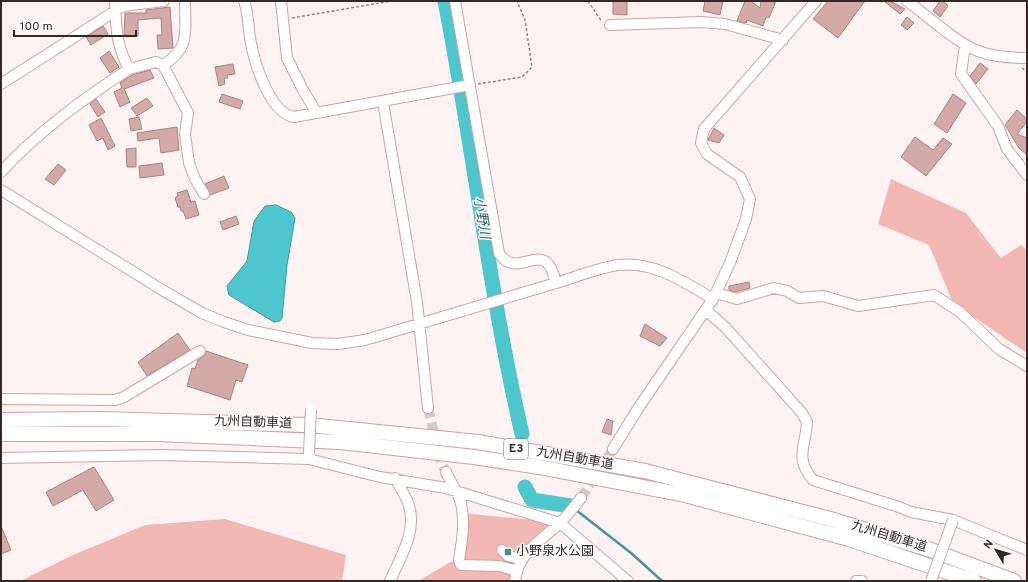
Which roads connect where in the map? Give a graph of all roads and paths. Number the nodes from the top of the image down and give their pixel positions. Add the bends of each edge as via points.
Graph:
1 (164, 1) edge
2 (185, 1) edge
3 (244, 1) edge
4 (281, 1) edge
5 (391, 1) edge
6 (455, 1) edge
7 (517, 1) edge
8 (588, 1) edge
9 (816, 1) edge
10 (907, 1) edge
11 (115, 6) edge
12 (284, 20) junction
13 (610, 25) joint
14 (783, 40) junction
15 (965, 45) junction
16 (1027, 58) edge
17 (163, 65) junction
18 (129, 69) junction
19 (1, 84) edge
20 (468, 86) junction
21 (383, 102) junction
22 (317, 113) junction
23 (1, 172) edge
24 (1027, 175) edge
25 (1, 190) edge
26 (204, 194) dead end
27 (556, 283) junction
28 (714, 296) junction
29 (706, 310) junction
30 (419, 325) junction
31 (200, 351) dead end
32 (1027, 366) edge
33 (1, 399) edge
34 (428, 408) tunnel mouth
35 (311, 409) dead end
36 (1, 420) edge
37 (1, 434) edge
38 (613, 450) tunnel mouth
39 (309, 456) junction
40 (1, 458) edge
41 (446, 472) tunnel mouth
42 (395, 478) junction
43 (455, 490) junction
44 (581, 498) tunnel mouth
45 (563, 519) junction
46 (953, 520) junction
47 (502, 550) dead end
48 (1027, 550) edge
49 (521, 559) junction
50 (516, 576) edge
51 (390, 581) edge
52 (628, 581) edge
53 (856, 581) edge
54 (862, 581) edge
55 (931, 581) edge
56 (974, 581) edge
57 (1014, 581) edge

1 - 11 street
2 - 17 street via 184,44 177,55
3 - 22 street via 255,60 276,106 287,116
4 - 12 street
5 - 12 path
6 - 20 street
7 - 20 path via 525,20 532,67 522,78
8 - 13 path via 601,22
9 - 14 street
10 - 15 street
11 - 18 street via 114,16 120,51
11 - 19 street
12 - 22 street via 287,58
13 - 14 street via 701,22 725,24
14 - 28 street via 725,103 702,134 701,143 707,154 740,177 750,198 746,219 730,263
15 - 16 street via 994,55
15 - 24 street via 961,74 998,126 1007,149
17 - 18 street via 156,62
17 - 26 street via 188,113 186,134 190,163
18 - 23 street via 98,89 41,133
20 - 21 street
20 - 27 street via 499,253 503,260 514,264 545,261 552,269
21 - 22 street
21 - 30 street
25 - 30 street via 202,313 248,330 312,343 338,344 365,340
27 - 28 street via 618,265 643,265 669,274
27 - 30 street
28 - 29 street
28 - 32 street via 737,299 774,288 787,291 799,298 823,296 858,306 934,295 960,312 999,349
29 - 38 street via 639,407
29 - 46 street via 726,328 802,413 807,422 801,453 806,471 813,480 911,512
30 - 34 street
31 - 33 street via 115,400
35 - 39 street, bridge
36 - 57 highway, 九州自動車道 / E3 via 102,419 309,425 478,442 645,471 830,519 931,550
37 - 56 highway, 九州自動車道 / E3 via 157,434 340,442 518,464 692,497 849,539
39 - 40 street
39 - 42 street via 366,474
41 - 43 street
42 - 43 street
42 - 51 street via 409,506 412,524 408,540
43 - 45 street
43 - 50 street via 460,499 463,528 459,560 461,565 500,566
44 - 45 street
45 - 49 street
45 - 52 street
46 - 48 street
46 - 55 street, bridge
47 - 49 street via 508,556
49 - 50 street
53 - 54 street

